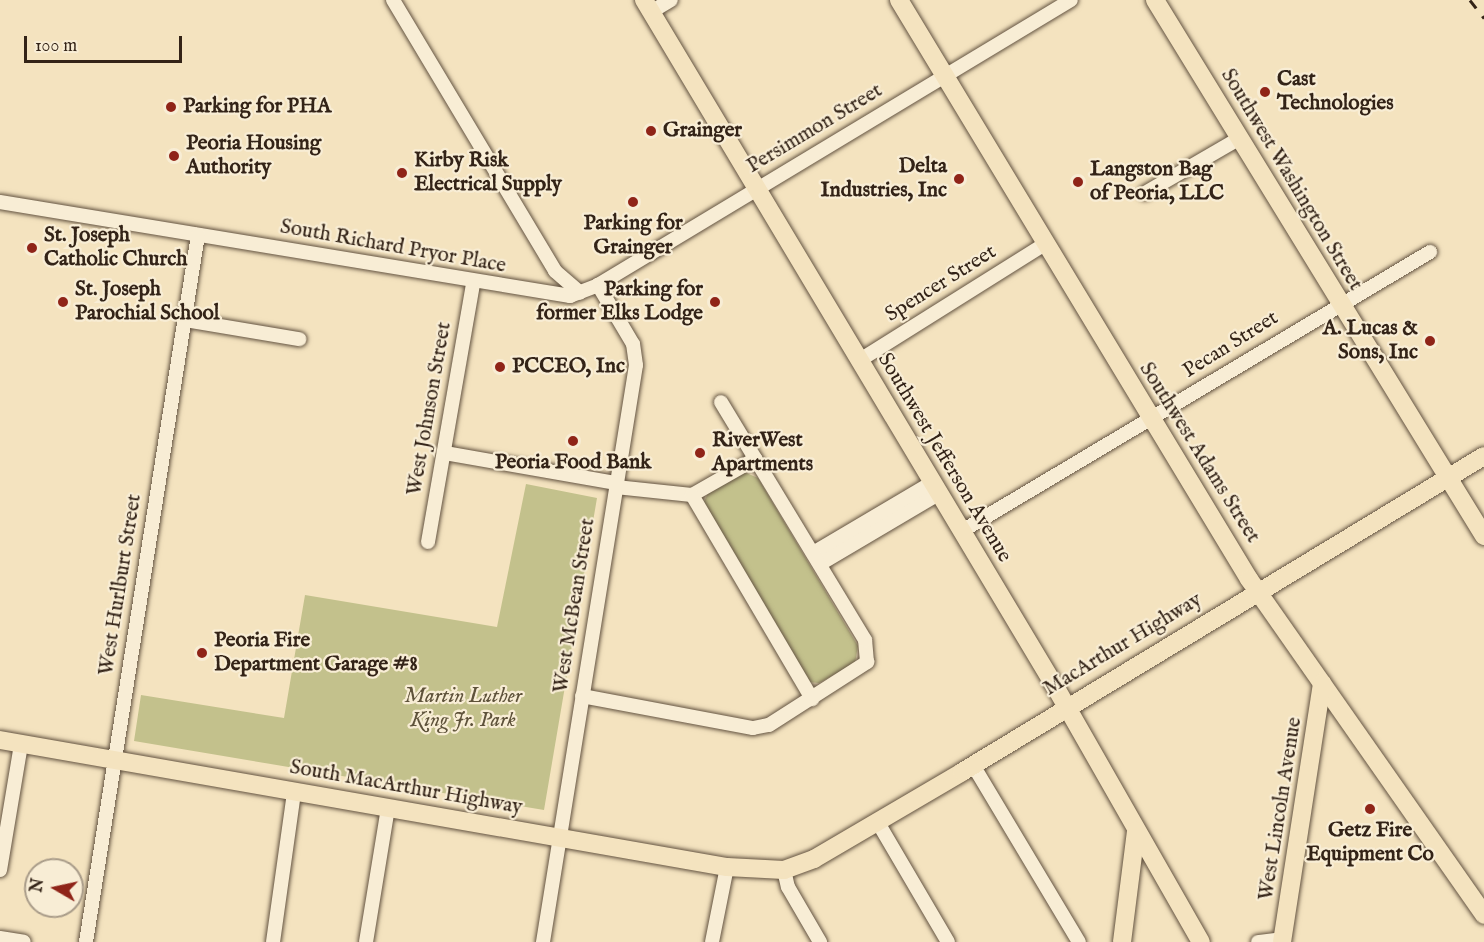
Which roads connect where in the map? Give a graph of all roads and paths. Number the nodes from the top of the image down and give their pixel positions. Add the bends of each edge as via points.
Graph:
1 (393, 0) edge
2 (671, 0) edge
3 (899, 0) edge
4 (1071, 0) edge
5 (1155, 0) edge
6 (647, 6) edge
7 (944, 75) junction
8 (1240, 138) junction
9 (758, 188) junction
10 (1145, 193) dead end
11 (0, 202) edge
12 (198, 235) junction
13 (1045, 244) junction
14 (1430, 252) dead end
15 (473, 283) junction
16 (598, 285) junction
17 (580, 293) junction
18 (1338, 303) junction
19 (185, 320) junction
20 (299, 339) dead end
21 (860, 360) junction
22 (721, 402) dead end
23 (1151, 419) junction
24 (445, 453) junction
25 (1484, 456) edge
26 (755, 459) junction
27 (1447, 477) junction
28 (616, 485) junction
29 (936, 488) junction
30 (692, 495) junction
31 (962, 531) junction
32 (1484, 536) edge
33 (428, 542) dead end
34 (816, 559) junction
35 (1257, 591) junction
36 (1322, 683) junction
37 (582, 696) junction
38 (812, 699) junction
39 (1065, 705) junction
40 (0, 740) edge
41 (21, 744) junction
42 (114, 761) junction
43 (973, 765) junction
44 (294, 792) junction
45 (388, 808) junction
46 (877, 821) junction
47 (1136, 829) junction
48 (560, 838) junction
49 (727, 867) junction
50 (0, 870) edge
51 (784, 870) junction
52 (1484, 915) edge
53 (0, 938) edge
54 (1282, 941) edge
55 (24, 942) edge
56 (86, 942) edge
57 (273, 942) edge
58 (366, 942) edge
59 (543, 942) edge
60 (712, 942) edge
61 (820, 942) edge
62 (948, 942) edge
63 (1079, 942) edge
64 (1122, 942) edge
65 (1201, 942) edge
66 (1258, 942) edge

1 - 17 street via 555,271
2 - 6 street
3 - 7 main road, Southwest Adams Street
4 - 7 street, Persimmon Street
5 - 8 main road, Southwest Washington Street
6 - 9 main road, Southwest Jefferson Avenue
7 - 9 street, Persimmon Street
7 - 13 main road, Southwest Adams Street
8 - 10 street
8 - 18 main road, Southwest Washington Street
9 - 16 street, Persimmon Street
9 - 21 main road, Southwest Jefferson Avenue
11 - 12 street, South Richard Pryor Place
12 - 15 street, South Richard Pryor Place
12 - 19 street, West Hurlburt Street
13 - 21 street, Spencer Street
13 - 23 main road, Southwest Adams Street
14 - 18 street, Pecan Street
15 - 17 street, South Richard Pryor Place via 563,296
15 - 24 street, West Johnson Street
16 - 17 street, Persimmon Street
16 - 28 street, West McBean Street via 633,345 636,365
18 - 23 street, Pecan Street
18 - 27 main road, Southwest Washington Street
19 - 20 street
19 - 42 street, West Hurlburt Street
21 - 29 main road, Southwest Jefferson Avenue
22 - 26 street
23 - 31 street, Pecan Street
23 - 35 main road, Southwest Adams Street
24 - 28 street
24 - 33 street, West Johnson Street
25 - 27 main road, MacArthur Highway
26 - 30 street
26 - 34 street
27 - 32 main road, Southwest Washington Street
27 - 35 main road, MacArthur Highway
28 - 30 street
28 - 37 street, West McBean Street
29 - 31 main road, Southwest Jefferson Avenue
29 - 34 street
30 - 38 street
31 - 39 main road, Southwest Jefferson Avenue
34 - 38 street via 865,640 867,662
35 - 36 main road, Southwest Adams Street
35 - 39 main road, MacArthur Highway
36 - 52 main road, Southwest Adams Street
36 - 54 main road, West Lincoln Avenue
37 - 38 street via 753,728
37 - 48 street, West McBean Street
39 - 43 main road, MacArthur Highway
39 - 47 main road, Southwest Jefferson Avenue
40 - 41 main road, South MacArthur Highway
41 - 42 main road, South MacArthur Highway
41 - 50 street
42 - 44 main road, South MacArthur Highway
42 - 56 street, West Hurlburt Street
43 - 46 main road, MacArthur Highway
43 - 63 street
44 - 45 main road, South MacArthur Highway
44 - 57 street
45 - 48 main road, South MacArthur Highway
45 - 58 street
46 - 51 main road, MacArthur Highway
46 - 62 street
47 - 64 main road
47 - 65 main road, Southwest Jefferson Avenue
48 - 49 main road, South MacArthur Highway
48 - 59 street, West McBean Street
49 - 51 main road, South MacArthur Highway
49 - 60 street
51 - 61 street via 788,887
53 - 55 street
54 - 66 street

